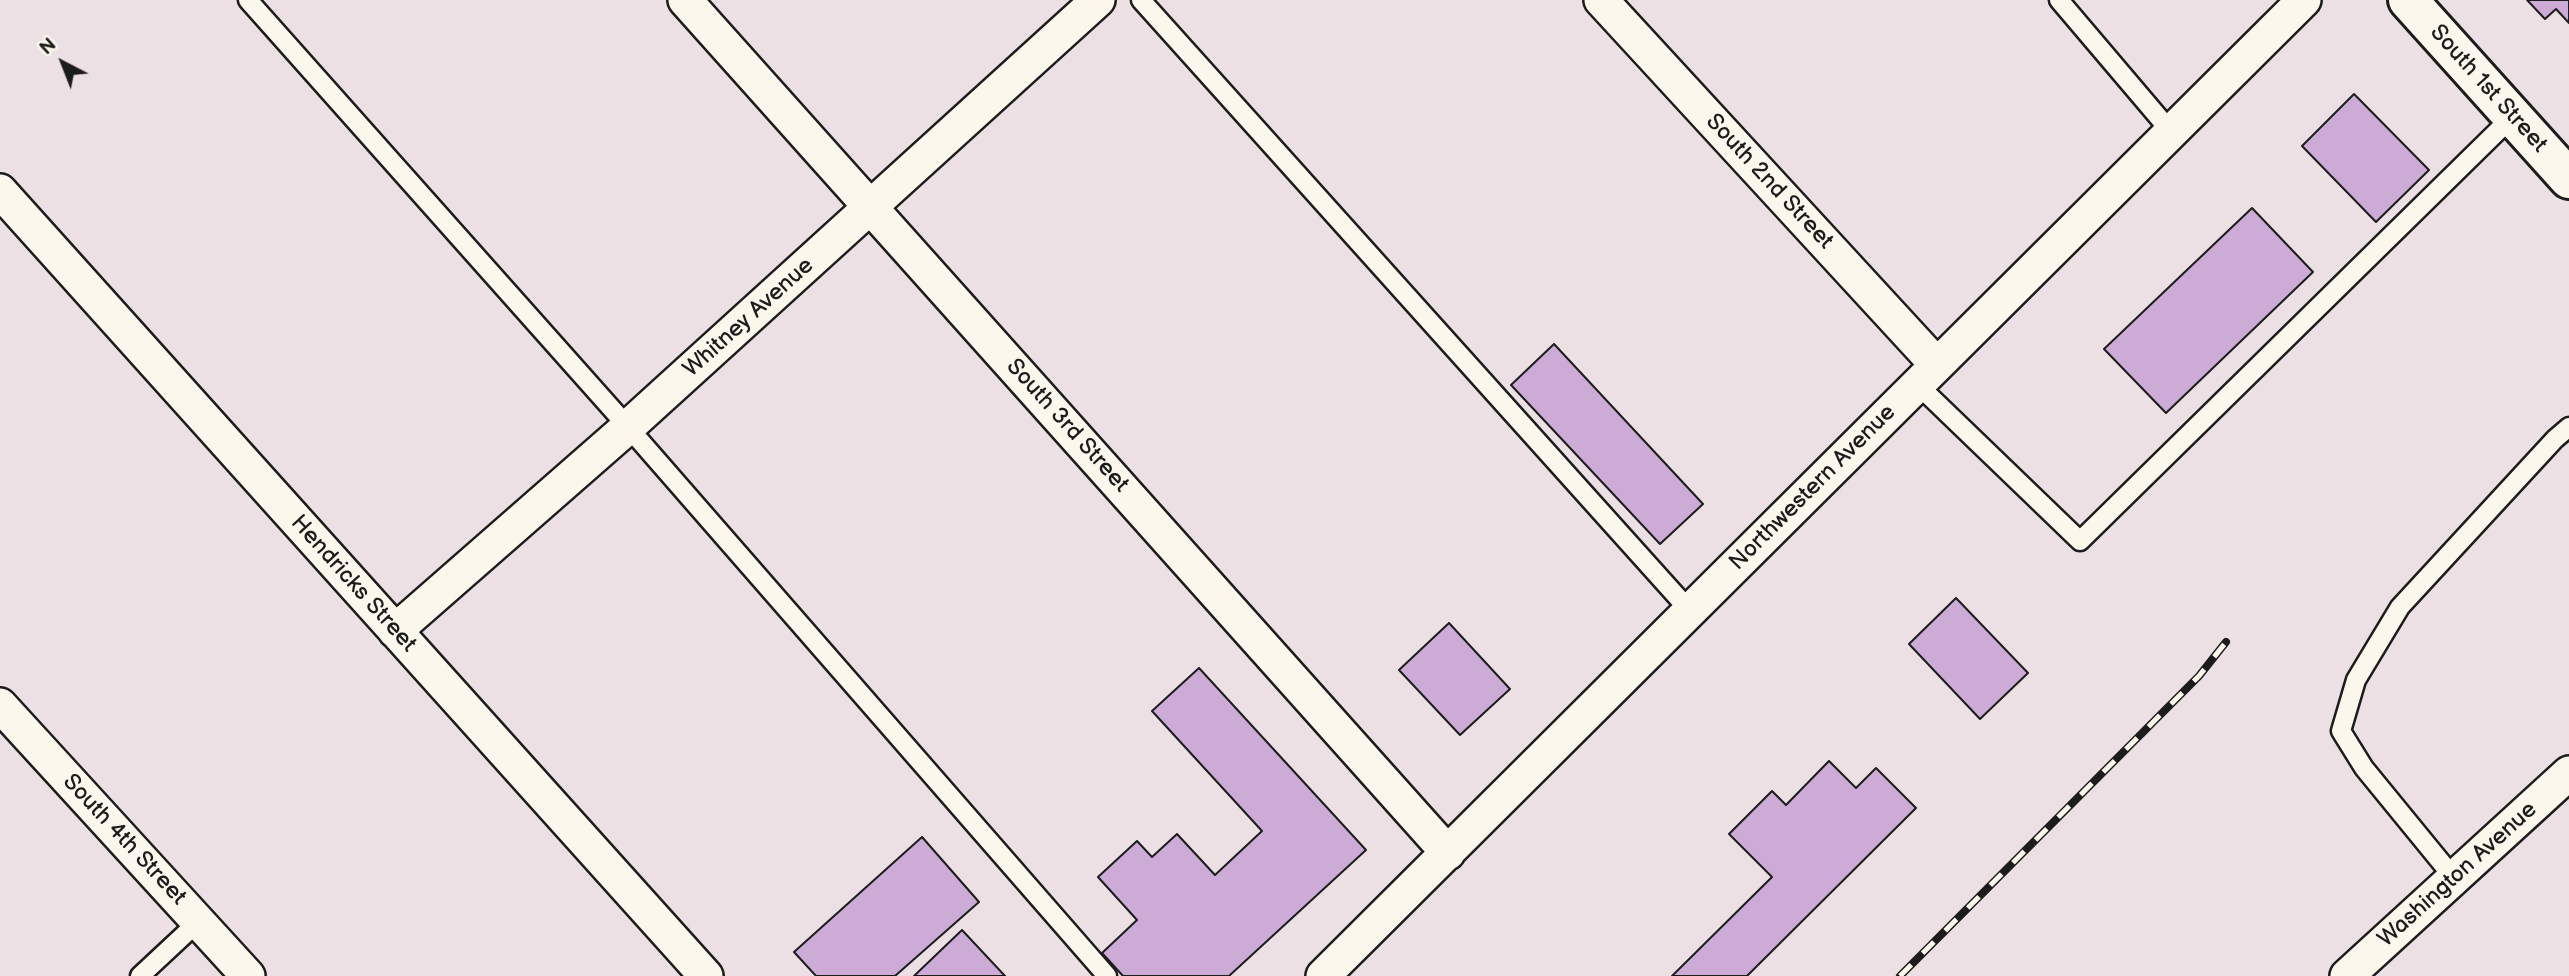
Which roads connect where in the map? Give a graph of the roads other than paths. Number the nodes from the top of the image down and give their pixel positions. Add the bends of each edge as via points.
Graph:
1 (248, 0) edge
2 (685, 0) edge
3 (1098, 0) edge
4 (1141, 0) edge
5 (1601, 0) edge
6 (2059, 0) edge
7 (2304, 0) edge
8 (2407, 0) edge
9 (2513, 116) junction
10 (2172, 133) junction
11 (2569, 179) edge
12 (0, 191) edge
13 (872, 207) junction
14 (1927, 374) junction
15 (2569, 427) edge
16 (628, 428) junction
17 (1690, 611) junction
18 (395, 631) junction
19 (6, 724) edge
20 (2569, 773) edge
21 (1448, 853) junction
22 (2454, 878) junction
23 (199, 921) junction
24 (140, 976) edge
25 (248, 976) edge
26 (706, 976) edge
27 (1107, 976) edge
28 (1323, 976) edge
29 (2347, 976) edge

1 - 16 lane
2 - 13 street, South 3rd Street
3 - 13 street, Whitney Avenue
4 - 17 lane
5 - 14 street, South 2nd Street
6 - 10 lane
7 - 10 street, Northwestern Avenue
8 - 9 main road, South 1st Street
9 - 11 main road, South 1st Street
9 - 14 lane via 2080,541
10 - 14 street, Northwestern Avenue
12 - 18 street, Hendricks Street
13 - 16 street, Whitney Avenue
13 - 21 street, South 3rd Street
14 - 17 street, Northwestern Avenue
15 - 22 lane via 2400,607 2356,680 2341,732 2364,768
16 - 18 street, Whitney Avenue
16 - 27 lane
17 - 21 street, Northwestern Avenue
18 - 26 street, Hendricks Street
19 - 23 street, South 4th Street
20 - 22 street, Washington Avenue
21 - 28 street, Northwestern Avenue
22 - 29 street, Washington Avenue
23 - 24 lane
23 - 25 street, South 4th Street

